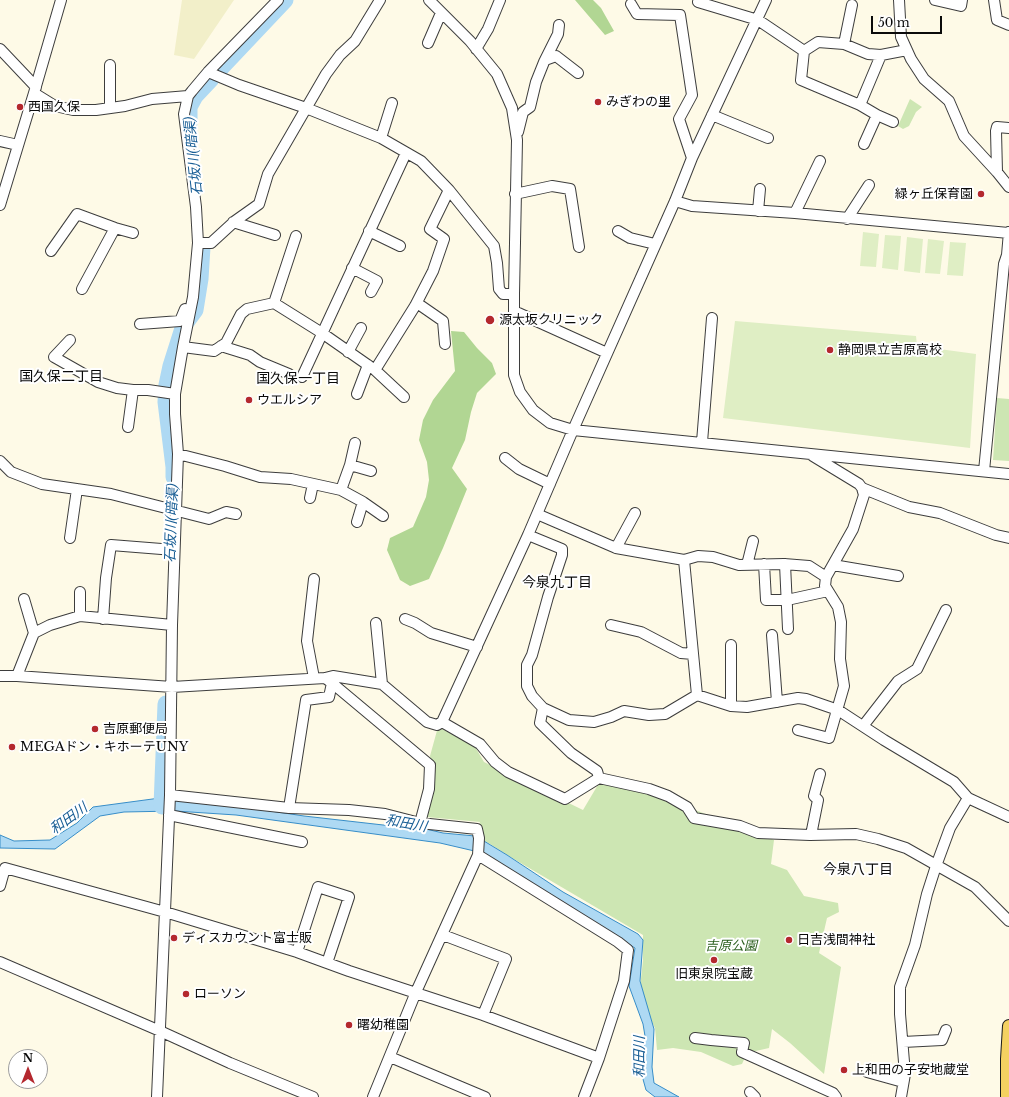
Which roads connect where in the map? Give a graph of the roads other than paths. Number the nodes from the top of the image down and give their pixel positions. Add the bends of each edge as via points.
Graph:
1 (60, 0) edge
2 (278, 0) edge
3 (380, 0) edge
4 (429, 0) edge
5 (500, 0) edge
6 (766, 0) edge
7 (899, 0) edge
8 (936, 0) edge
9 (962, 0) edge
10 (994, 0) edge
11 (698, 2) dead end
12 (631, 4) dead end
13 (852, 5) dead end
14 (441, 13) junction
15 (758, 20) junction
16 (559, 25) dead end
17 (1009, 25) edge
18 (428, 43) dead end
19 (844, 44) junction
20 (0, 49) edge
21 (476, 49) junction
22 (907, 50) junction
23 (804, 51) junction
24 (881, 55) junction
25 (545, 60) junction
26 (110, 65) dead end
27 (208, 72) junction
28 (578, 73) dead end
29 (35, 90) junction
30 (188, 96) junction
31 (392, 103) dead end
32 (860, 105) junction
33 (110, 108) junction
34 (306, 108) junction
35 (712, 115) junction
36 (876, 115) junction
37 (893, 122) dead end
38 (1009, 128) edge
39 (381, 138) junction
40 (768, 138) dead end
41 (517, 140) junction
42 (0, 141) edge
43 (864, 144) dead end
44 (18, 145) junction
45 (406, 153) junction
46 (692, 158) junction
47 (820, 161) dead end
48 (997, 172) junction
49 (869, 185) dead end
50 (1009, 187) edge
51 (760, 189) dead end
52 (449, 190) junction
53 (515, 194) junction
54 (675, 201) junction
55 (0, 205) edge
56 (758, 211) junction
57 (795, 214) junction
58 (847, 218) junction
59 (233, 222) junction
60 (115, 228) junction
61 (369, 230) junction
62 (618, 231) dead end
63 (1009, 232) edge
64 (133, 233) dead end
65 (275, 235) dead end
66 (296, 236) dead end
67 (198, 243) junction
68 (655, 244) junction
69 (400, 246) dead end
70 (579, 247) dead end
71 (51, 251) dead end
72 (1008, 259) edge
73 (352, 268) junction
74 (82, 289) dead end
75 (371, 292) dead end
76 (514, 294) junction
77 (274, 303) junction
78 (417, 303) junction
79 (187, 311) junction
80 (514, 311) junction
81 (712, 318) dead end
82 (140, 324) dead end
83 (361, 328) dead end
84 (322, 333) junction
85 (70, 340) dead end
86 (445, 344) dead end
87 (221, 346) junction
88 (183, 347) junction
89 (348, 352) junction
90 (607, 353) junction
91 (372, 368) junction
92 (290, 374) dead end
93 (302, 377) dead end
94 (133, 390) junction
95 (175, 394) junction
96 (356, 394) dead end
97 (404, 397) dead end
98 (128, 427) dead end
99 (573, 430) junction
100 (702, 442) junction
101 (355, 443) dead end
102 (178, 454) junction
103 (810, 454) junction
104 (505, 458) dead end
105 (0, 461) edge
106 (350, 465) junction
107 (371, 471) dead end
108 (984, 471) junction
109 (1009, 474) edge
110 (313, 484) junction
111 (550, 484) junction
112 (862, 488) junction
113 (77, 489) junction
114 (341, 490) junction
115 (310, 498) dead end
116 (363, 502) junction
117 (172, 510) junction
118 (636, 513) dead end
119 (236, 514) dead end
120 (537, 514) junction
121 (383, 516) dead end
122 (357, 522) dead end
123 (528, 535) junction
124 (70, 538) dead end
125 (1009, 538) edge
126 (753, 541) dead end
127 (616, 548) junction
128 (171, 550) junction
129 (684, 560) junction
130 (764, 564) junction
131 (785, 564) junction
132 (747, 565) junction
133 (834, 565) junction
134 (898, 576) dead end
135 (826, 577) junction
136 (314, 579) dead end
137 (828, 591) junction
138 (80, 592) dead end
139 (24, 599) dead end
140 (787, 600) junction
141 (946, 610) dead end
142 (80, 616) junction
143 (103, 619) junction
144 (405, 619) dead end
145 (376, 623) dead end
146 (611, 624) dead end
147 (169, 625) junction
148 (788, 629) dead end
149 (34, 633) junction
150 (772, 635) dead end
151 (731, 645) dead end
152 (477, 647) junction
153 (693, 654) junction
154 (0, 676) edge
155 (17, 676) junction
156 (314, 678) junction
157 (328, 680) junction
158 (382, 684) junction
159 (167, 687) junction
160 (697, 695) junction
161 (776, 702) junction
162 (731, 706) junction
163 (543, 708) junction
164 (838, 710) junction
165 (442, 722) junction
166 (862, 726) junction
167 (798, 730) dead end
168 (820, 774) dead end
169 (599, 778) junction
170 (170, 795) junction
171 (968, 798) junction
172 (289, 808) junction
173 (169, 815) junction
174 (1009, 816) edge
175 (420, 822) junction
176 (811, 835) junction
177 (302, 842) dead end
178 (478, 855) junction
179 (936, 866) junction
180 (0, 886) edge
181 (165, 912) junction
182 (1009, 922) edge
183 (443, 935) junction
184 (297, 952) junction
185 (0, 962) edge
186 (327, 963) junction
187 (416, 992) junction
188 (483, 1015) junction
189 (1009, 1026) edge
190 (160, 1030) junction
191 (946, 1030) dead end
192 (695, 1038) dead end
193 (903, 1042) junction
194 (390, 1057) junction
195 (599, 1058) junction
196 (867, 1072) dead end
197 (904, 1082) junction
198 (833, 1096) edge
199 (157, 1097) edge
200 (313, 1097) edge
201 (373, 1097) edge
202 (485, 1097) edge
203 (584, 1097) edge
204 (901, 1097) edge
205 (1007, 1097) edge

1 - 29 street
2 - 27 street
3 - 34 street via 356,41 340,55
4 - 14 street
5 - 21 street via 488,30
6 - 15 street
7 - 22 street via 901,37
8 - 9 street via 961,6
10 - 17 street via 997,20
11 - 15 street
12 - 46 street via 637,14 680,15 692,94 679,119
13 - 19 street
14 - 18 street
14 - 21 street
15 - 23 street
15 - 35 street
16 - 25 street via 558,34
19 - 23 street via 818,42
19 - 24 street via 868,54
20 - 29 street
21 - 41 street via 497,74 505,91 512,108
22 - 24 street
22 - 48 street via 924,79 949,101 964,136
23 - 32 street via 801,80
24 - 32 street
25 - 28 street via 556,56
25 - 41 street via 530,107 523,112
26 - 33 street
27 - 30 street
27 - 34 street
29 - 33 street via 55,106 73,110
29 - 44 street
30 - 33 street via 152,99
30 - 67 street via 184,114 196,206
31 - 39 street
32 - 36 street
34 - 39 street
34 - 59 street via 268,174 259,204
35 - 40 street
35 - 46 street
36 - 37 street
36 - 43 street
38 - 48 street via 997,127
39 - 45 street
41 - 53 street
42 - 44 street
44 - 55 street
45 - 52 street via 421,161
45 - 61 street
46 - 54 street
47 - 57 street
48 - 50 street
49 - 58 street
51 - 56 street
52 - 76 street via 494,246 499,289 503,294
52 - 78 street via 430,229 444,239 433,271
53 - 70 street via 552,186 570,189
53 - 76 street
54 - 56 street via 692,206
54 - 68 street
56 - 57 street
57 - 58 street
58 - 63 street
59 - 65 street
59 - 67 street via 211,243
60 - 64 street
60 - 71 street via 77,214
60 - 74 street
61 - 69 street
61 - 73 street
62 - 68 street via 630,238
63 - 72 street
66 - 77 street
67 - 79 street via 193,297
68 - 90 street
72 - 108 street via 1004,264
73 - 75 street via 377,281
73 - 84 street
76 - 80 street
77 - 84 street
77 - 87 street via 247,308 241,314 226,343
78 - 86 street via 443,321
78 - 91 street
79 - 82 street via 180,321
79 - 88 street
80 - 90 street
80 - 99 street via 514,375 520,392 533,410 544,418
81 - 100 street
83 - 89 street
84 - 89 street
84 - 93 street
85 - 94 street via 54,357 98,382
87 - 88 street via 214,351
87 - 92 street via 250,355 260,362
88 - 95 street
89 - 91 street
90 - 99 street
91 - 96 street
91 - 97 street
94 - 95 street
94 - 98 street
95 - 102 street
99 - 100 street
99 - 111 street
100 - 103 street
101 - 106 street
102 - 110 street via 260,477 291,479
102 - 117 street
103 - 108 street
103 - 112 street
104 - 111 street via 519,469
105 - 113 street via 11,472 42,484
106 - 107 street
106 - 114 street
108 - 109 street
110 - 114 street
110 - 115 street
111 - 120 street
112 - 125 street via 909,507 940,513
112 - 133 street via 864,495 853,528
113 - 117 street via 111,494
113 - 124 street
114 - 116 street
116 - 121 street
116 - 122 street
117 - 119 street via 209,519 226,512
117 - 128 street
118 - 127 street
120 - 123 street
120 - 127 street
123 - 152 street
123 - 163 street via 562,549 532,656 527,665 526,686
126 - 132 street
127 - 129 street
128 - 143 street via 111,545
128 - 147 street
129 - 132 street via 698,556 713,557
129 - 153 street
130 - 131 street
130 - 132 street
130 - 140 street via 766,600
131 - 135 street via 809,566
131 - 140 street
133 - 134 street
133 - 135 street
135 - 137 street via 825,586
136 - 156 street via 307,641
137 - 140 street
137 - 164 street via 838,607 841,622 840,659 844,686
138 - 142 street
139 - 149 street
140 - 148 street
141 - 166 street via 917,669 898,681
142 - 143 street
142 - 149 street
143 - 147 street
144 - 152 street via 431,633
145 - 158 street
146 - 153 street via 641,632 681,653
147 - 159 street
149 - 155 street
150 - 161 street
151 - 162 street
152 - 165 street
153 - 160 street
154 - 155 street
155 - 159 street
156 - 157 street
156 - 159 street
157 - 158 street via 333,676
157 - 172 street via 329,697 306,700
157 - 175 street via 430,765 429,789
158 - 165 street via 427,722 437,725
159 - 170 street
160 - 162 street
160 - 163 street via 665,714 648,715 624,711 594,722 569,720
161 - 162 street via 747,707
161 - 164 street via 806,699
163 - 169 street via 540,723 571,753 597,771
164 - 166 street
164 - 167 street via 829,738
165 - 169 street via 480,744 495,762 508,772 565,799
166 - 171 street via 954,782
168 - 176 street via 814,796 818,800
169 - 176 street via 650,789 668,796 687,807 694,818 740,826 758,833
170 - 172 street
170 - 173 street
171 - 174 street
171 - 179 street via 950,828
172 - 175 street via 349,810 385,814
173 - 177 street
173 - 181 street
175 - 178 street via 477,828
176 - 179 street via 856,834 878,839 906,848
178 - 183 street
178 - 195 street via 628,950 624,981
179 - 182 street via 975,887
179 - 193 street via 915,945 900,987
180 - 181 street via 5,868
181 - 184 street
181 - 190 street
183 - 187 street
183 - 188 street via 506,959
184 - 186 street
184 - 186 street via 318,887 349,897
185 - 190 street
186 - 187 street
187 - 188 street
187 - 194 street
188 - 195 street
189 - 205 main road
190 - 199 street
190 - 200 street via 230,1063
191 - 193 street via 942,1040
192 - 198 street via 744,1043 742,1052
193 - 197 street
194 - 201 street
194 - 202 street
195 - 203 street
196 - 197 street
197 - 204 street

